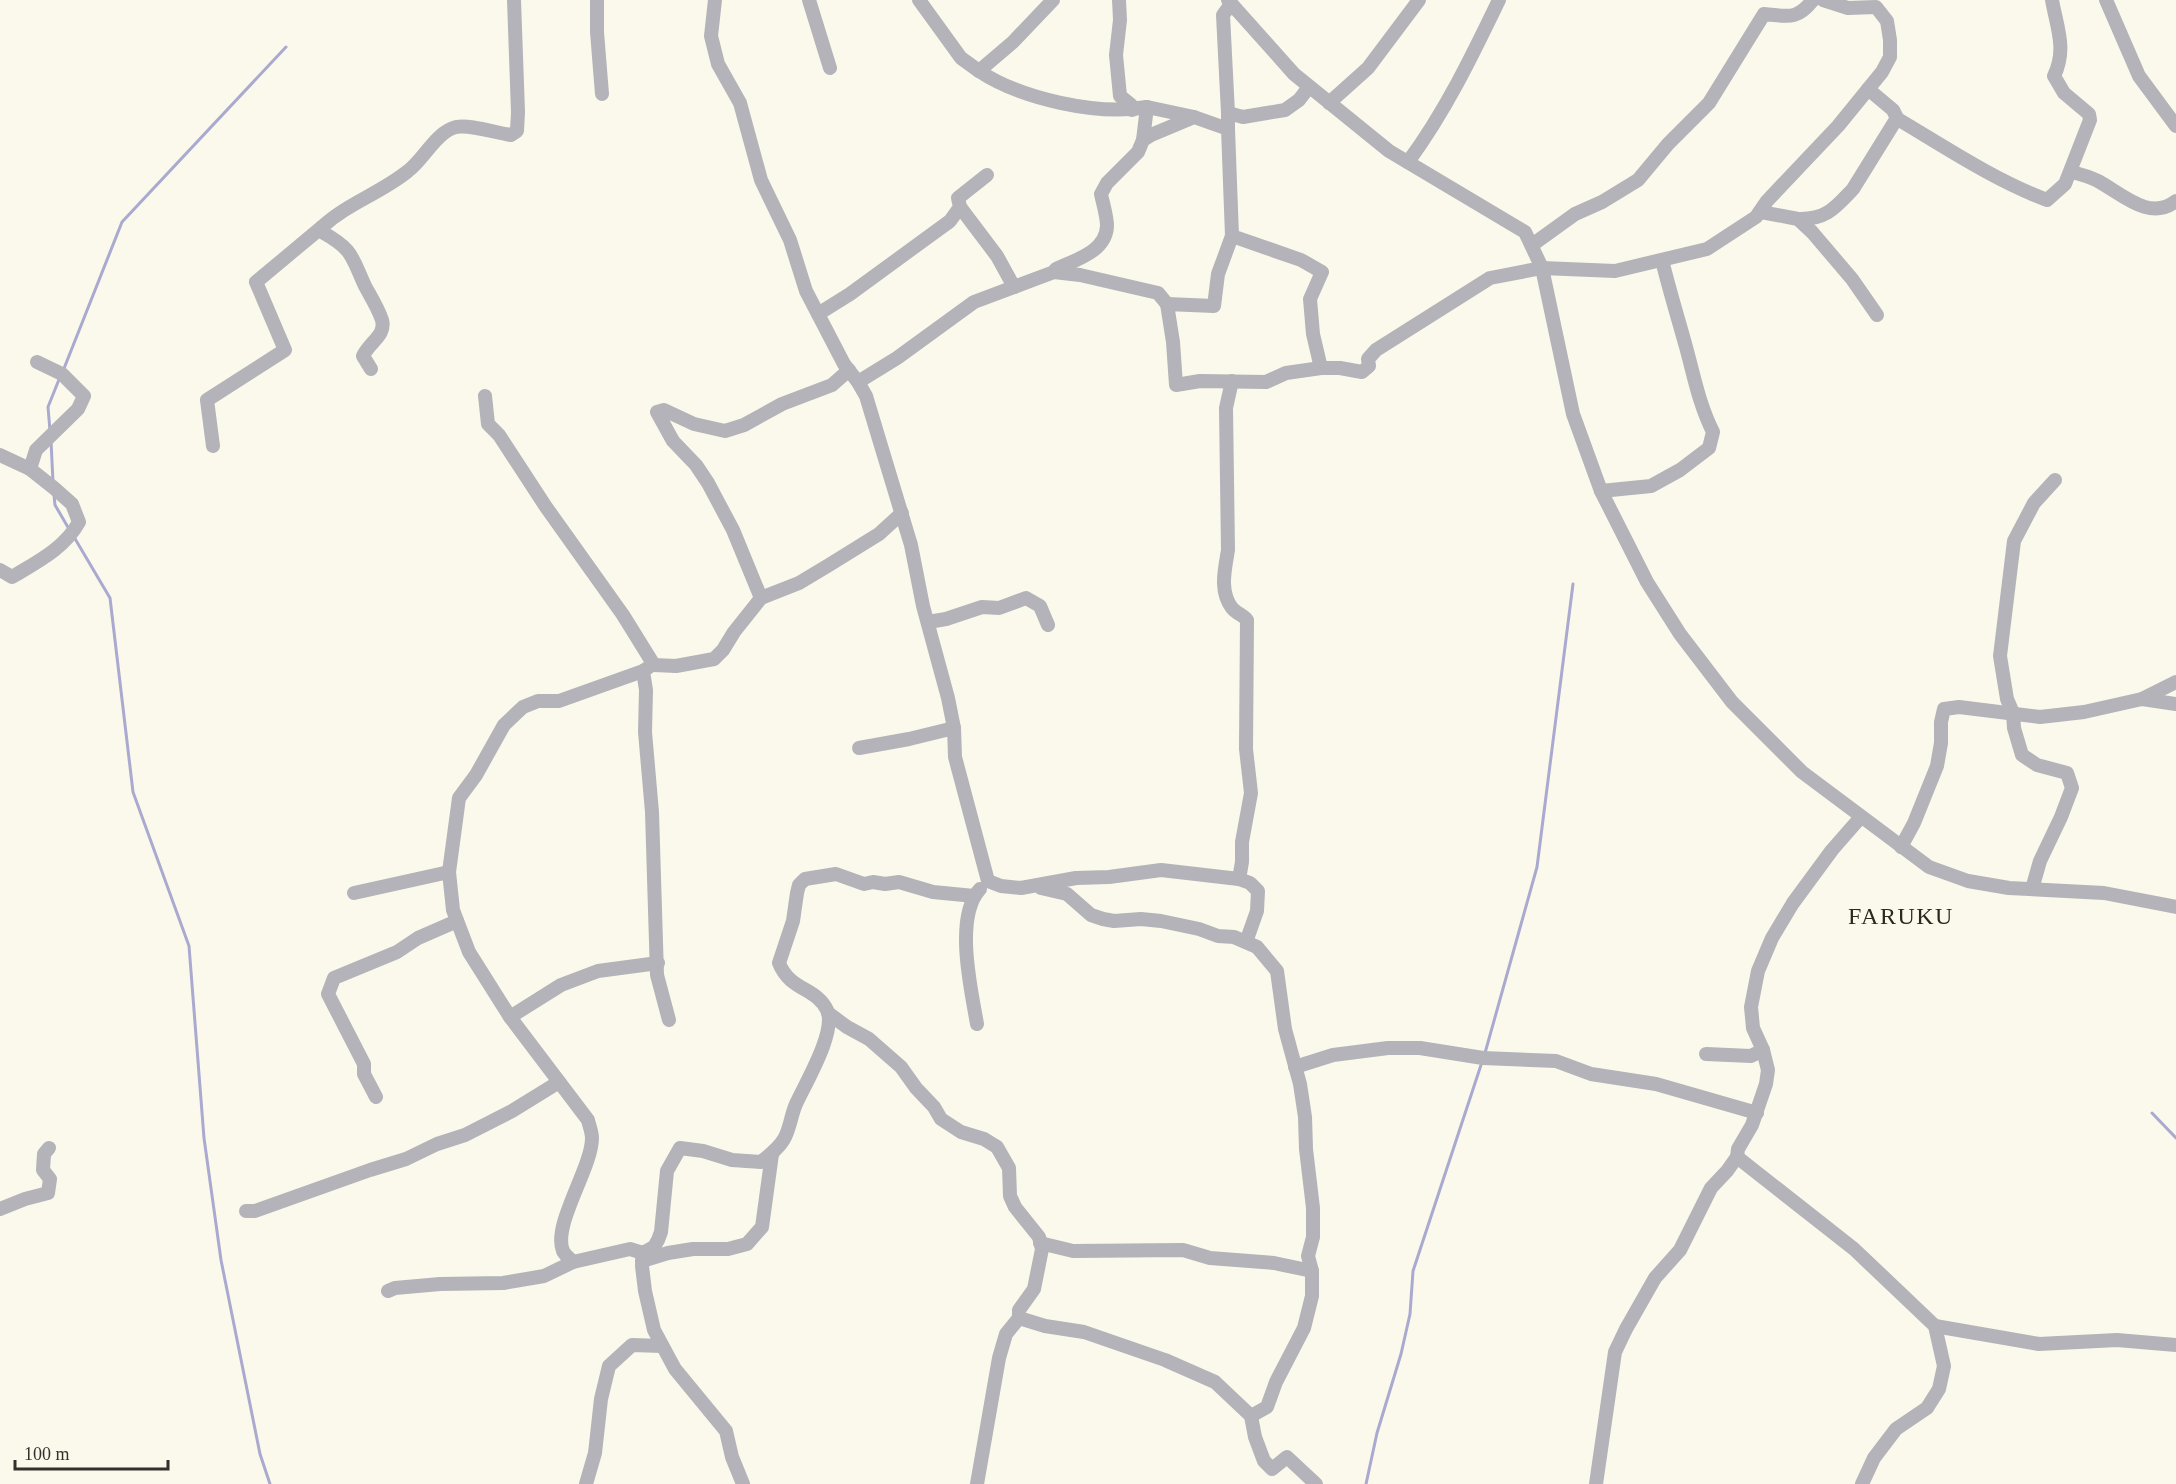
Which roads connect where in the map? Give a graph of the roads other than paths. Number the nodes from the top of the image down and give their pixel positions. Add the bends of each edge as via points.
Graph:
1 (514, 0) edge
2 (597, 0) edge
3 (715, 0) edge
4 (809, 0) edge
5 (919, 0) edge
6 (1053, 0) edge
7 (1119, 0) edge
8 (1419, 0) edge
9 (1499, 0) edge
10 (1813, 0) edge
11 (1823, 0) edge
12 (2052, 0) edge
13 (2106, 0) edge
14 (1230, 2) edge
15 (1876, 3) edge
16 (830, 68) dead end
17 (979, 71) junction
18 (1309, 87) junction
19 (1868, 89) junction
20 (602, 94) dead end
21 (1329, 103) junction
22 (1147, 108) junction
23 (1132, 110) junction
24 (1228, 113) junction
25 (1194, 117) junction
26 (1896, 118) junction
27 (2176, 126) edge
28 (1228, 129) junction
29 (1143, 140) junction
30 (1408, 162) junction
31 (2071, 172) junction
32 (987, 174) dead end
33 (2176, 201) edge
34 (960, 207) junction
35 (1761, 212) junction
36 (1798, 219) junction
37 (322, 227) junction
38 (1232, 236) junction
39 (1532, 245) junction
40 (1662, 260) junction
41 (1542, 268) junction
42 (1054, 272) junction
43 (1014, 287) junction
44 (1167, 304) junction
45 (818, 314) junction
46 (1877, 315) dead end
47 (37, 362) dead end
48 (1321, 368) junction
49 (371, 369) dead end
50 (849, 370) junction
51 (1232, 381) junction
52 (858, 382) junction
53 (484, 396) dead end
54 (213, 446) dead end
55 (0, 455) edge
56 (30, 469) junction
57 (2055, 480) dead end
58 (1600, 491) junction
59 (902, 513) junction
60 (0, 570) edge
61 (761, 598) junction
62 (928, 622) junction
63 (1048, 625) dead end
64 (648, 668) junction
65 (2176, 682) edge
66 (2142, 699) junction
67 (2176, 704) edge
68 (2013, 713) junction
69 (954, 728) junction
70 (859, 748) dead end
71 (1860, 818) junction
72 (1901, 847) junction
73 (449, 872) junction
74 (1239, 879) junction
75 (988, 881) junction
76 (1033, 886) junction
77 (2032, 889) junction
78 (354, 893) dead end
79 (974, 896) junction
80 (2176, 907) edge
81 (457, 921) junction
82 (1246, 942) junction
83 (658, 963) junction
84 (828, 1013) junction
85 (510, 1017) junction
86 (669, 1020) dead end
87 (977, 1024) dead end
88 (1763, 1050) junction
89 (1706, 1054) dead end
90 (1295, 1067) junction
91 (559, 1082) junction
92 (376, 1097) dead end
93 (1757, 1113) junction
94 (49, 1148) dead end
95 (772, 1154) junction
96 (1737, 1157) junction
97 (0, 1209) edge
98 (246, 1211) dead end
99 (1040, 1243) junction
100 (643, 1257) junction
101 (573, 1262) junction
102 (1312, 1271) junction
103 (388, 1291) dead end
104 (1019, 1318) junction
105 (1935, 1326) junction
106 (2176, 1345) edge
107 (662, 1346) junction
108 (1251, 1416) junction
109 (586, 1484) edge
110 (743, 1484) edge
111 (976, 1484) edge
112 (1316, 1484) edge
113 (1596, 1484) edge
114 (1862, 1484) edge

1 - 37 street via 517,131 511,135 455,127 443,134 409,171 348,206
2 - 20 street
3 - 45 street via 711,36 718,64 740,103 761,180 790,240 806,291
4 - 16 street
5 - 17 street via 961,58
6 - 17 street via 1020,36
7 - 23 street via 1119,96
8 - 21 street via 1368,68
9 - 30 street via 1457,84
10 - 39 street via 1797,15 1764,14 1708,103 1638,180 1575,214
11 - 15 street via 1848,8
12 - 31 street via 2062,45 2054,76 2064,93 2089,114 2090,120
13 - 27 street via 2139,76
14 - 18 street
14 - 24 street via 1223,15
15 - 19 street via 1887,21 1890,57
17 - 23 street via 1019,90 1067,104
18 - 21 street
18 - 24 street via 1286,110 1243,117
19 - 26 street via 1893,110
19 - 35 street
21 - 30 street
22 - 23 street
22 - 25 street
22 - 29 street
24 - 28 street
25 - 28 street
25 - 29 street
26 - 31 street via 1995,176 2047,200 2065,184
26 - 36 street via 1853,189 1832,212 1813,220
28 - 38 street
29 - 42 street via 1138,152 1101,194 1107,225 1097,249
30 - 39 street via 1525,232
31 - 33 street via 2097,180 2146,208 2167,208
32 - 34 street via 958,198
34 - 43 street via 997,256
34 - 45 street via 950,221
35 - 36 street
35 - 40 street via 1707,249
36 - 46 street via 1852,279
37 - 49 street via 322,232 354,257 382,320 381,334 363,356
37 - 54 street via 256,282 285,350 207,400
38 - 44 street via 1218,274 1215,306
38 - 48 street via 1301,260 1322,272 1310,299
39 - 41 street
40 - 41 street via 1615,272
40 - 58 street via 1694,385 1713,432 1709,448 1651,486
41 - 48 street via 1490,278 1376,350 1362,372
41 - 58 street via 1573,414
42 - 43 street
42 - 44 street via 1158,293
43 - 52 street via 974,302
44 - 51 street via 1176,385
45 - 50 street
47 - 56 street via 62,374 84,396 78,409 36,450
48 - 51 street via 1286,373 1266,382
50 - 52 street
50 - 61 street via 832,385 725,431 694,424 664,410 657,412 673,441 708,483 733,530
51 - 74 street via 1226,408 1228,550 1224,594 1233,610 1247,620 1246,749 1251,793
52 - 59 street via 866,396
53 - 64 street via 488,424 624,615
55 - 56 street
56 - 60 street via 72,504 79,522 72,535 44,559 12,577
57 - 68 street via 2034,503 2014,541 2000,656
58 - 71 street via 1647,582 1680,634 1732,702 1802,772
59 - 61 street via 879,534 829,565 799,583
59 - 62 street
61 - 64 street via 714,659
62 - 63 street via 982,608 999,608 1026,598 1040,606
62 - 69 street
64 - 73 street via 559,701 538,701 523,707 504,725 459,798
64 - 83 street via 645,732
65 - 66 street
66 - 67 street
66 - 68 street via 2040,717
68 - 72 street via 1944,709 1937,766
68 - 77 street via 2022,754 2037,765 2067,773 2072,788
69 - 70 street
69 - 75 street via 956,757
71 - 72 street
71 - 88 street via 1793,903 1761,963 1751,1007 1753,1028
72 - 77 street via 1929,867 1968,881
73 - 78 street
73 - 81 street
74 - 76 street via 1161,870
74 - 82 street via 1258,891 1257,911
75 - 76 street via 1001,886
75 - 79 street
76 - 82 street via 1067,894 1091,915 1103,919 1161,921
77 - 80 street via 2104,892
79 - 84 street via 933,892 899,882 864,884 836,874 805,879 797,893 793,921 779,963 790,981 819,1000
79 - 87 street via 965,938
81 - 85 street via 469,952
81 - 92 street via 334,978 328,994 364,1064 364,1074
82 - 90 street via 1257,946 1277,971
83 - 85 street via 598,971 561,985
83 - 86 street via 657,975
84 - 95 street via 828,1031 811,1078 784,1139
84 - 99 street via 869,1039 901,1067 942,1119 997,1147 1009,1168 1010,1196
85 - 91 street
88 - 89 street via 1751,1056
88 - 93 street via 1768,1070
90 - 93 street via 1333,1055 1388,1048 1556,1061 1591,1074 1656,1084
90 - 102 street via 1305,1117 1313,1208 1308,1256
91 - 98 street via 465,1135 406,1159
91 - 101 street via 584,1113 592,1139 565,1219 563,1252
93 - 96 street
94 - 97 street via 44,1154 43,1170 50,1179 48,1193
95 - 100 street via 762,1227 747,1244
95 - 100 street via 761,1162 680,1148 667,1171 661,1232 654,1247
96 - 105 street via 1854,1249
96 - 113 street via 1711,1188 1680,1250 1655,1278 1615,1352
99 - 102 street via 1073,1251 1182,1250 1210,1258 1274,1263
99 - 104 street via 1034,1289 1018,1310
100 - 101 street via 630,1249
100 - 107 street via 648,1302
101 - 103 street via 544,1276 503,1283 428,1285
102 - 108 street via 1312,1296 1304,1329 1267,1407
104 - 108 street via 1084,1332 1165,1360 1215,1383
104 - 111 street via 1006,1334 999,1358
105 - 106 street via 2039,1344 2116,1340
105 - 114 street via 1944,1366 1939,1389 1927,1408 1896,1429 1874,1458
107 - 109 street via 632,1345 609,1366
107 - 110 street via 675,1369 726,1431
108 - 112 street via 1264,1461 1272,1468 1287,1456

